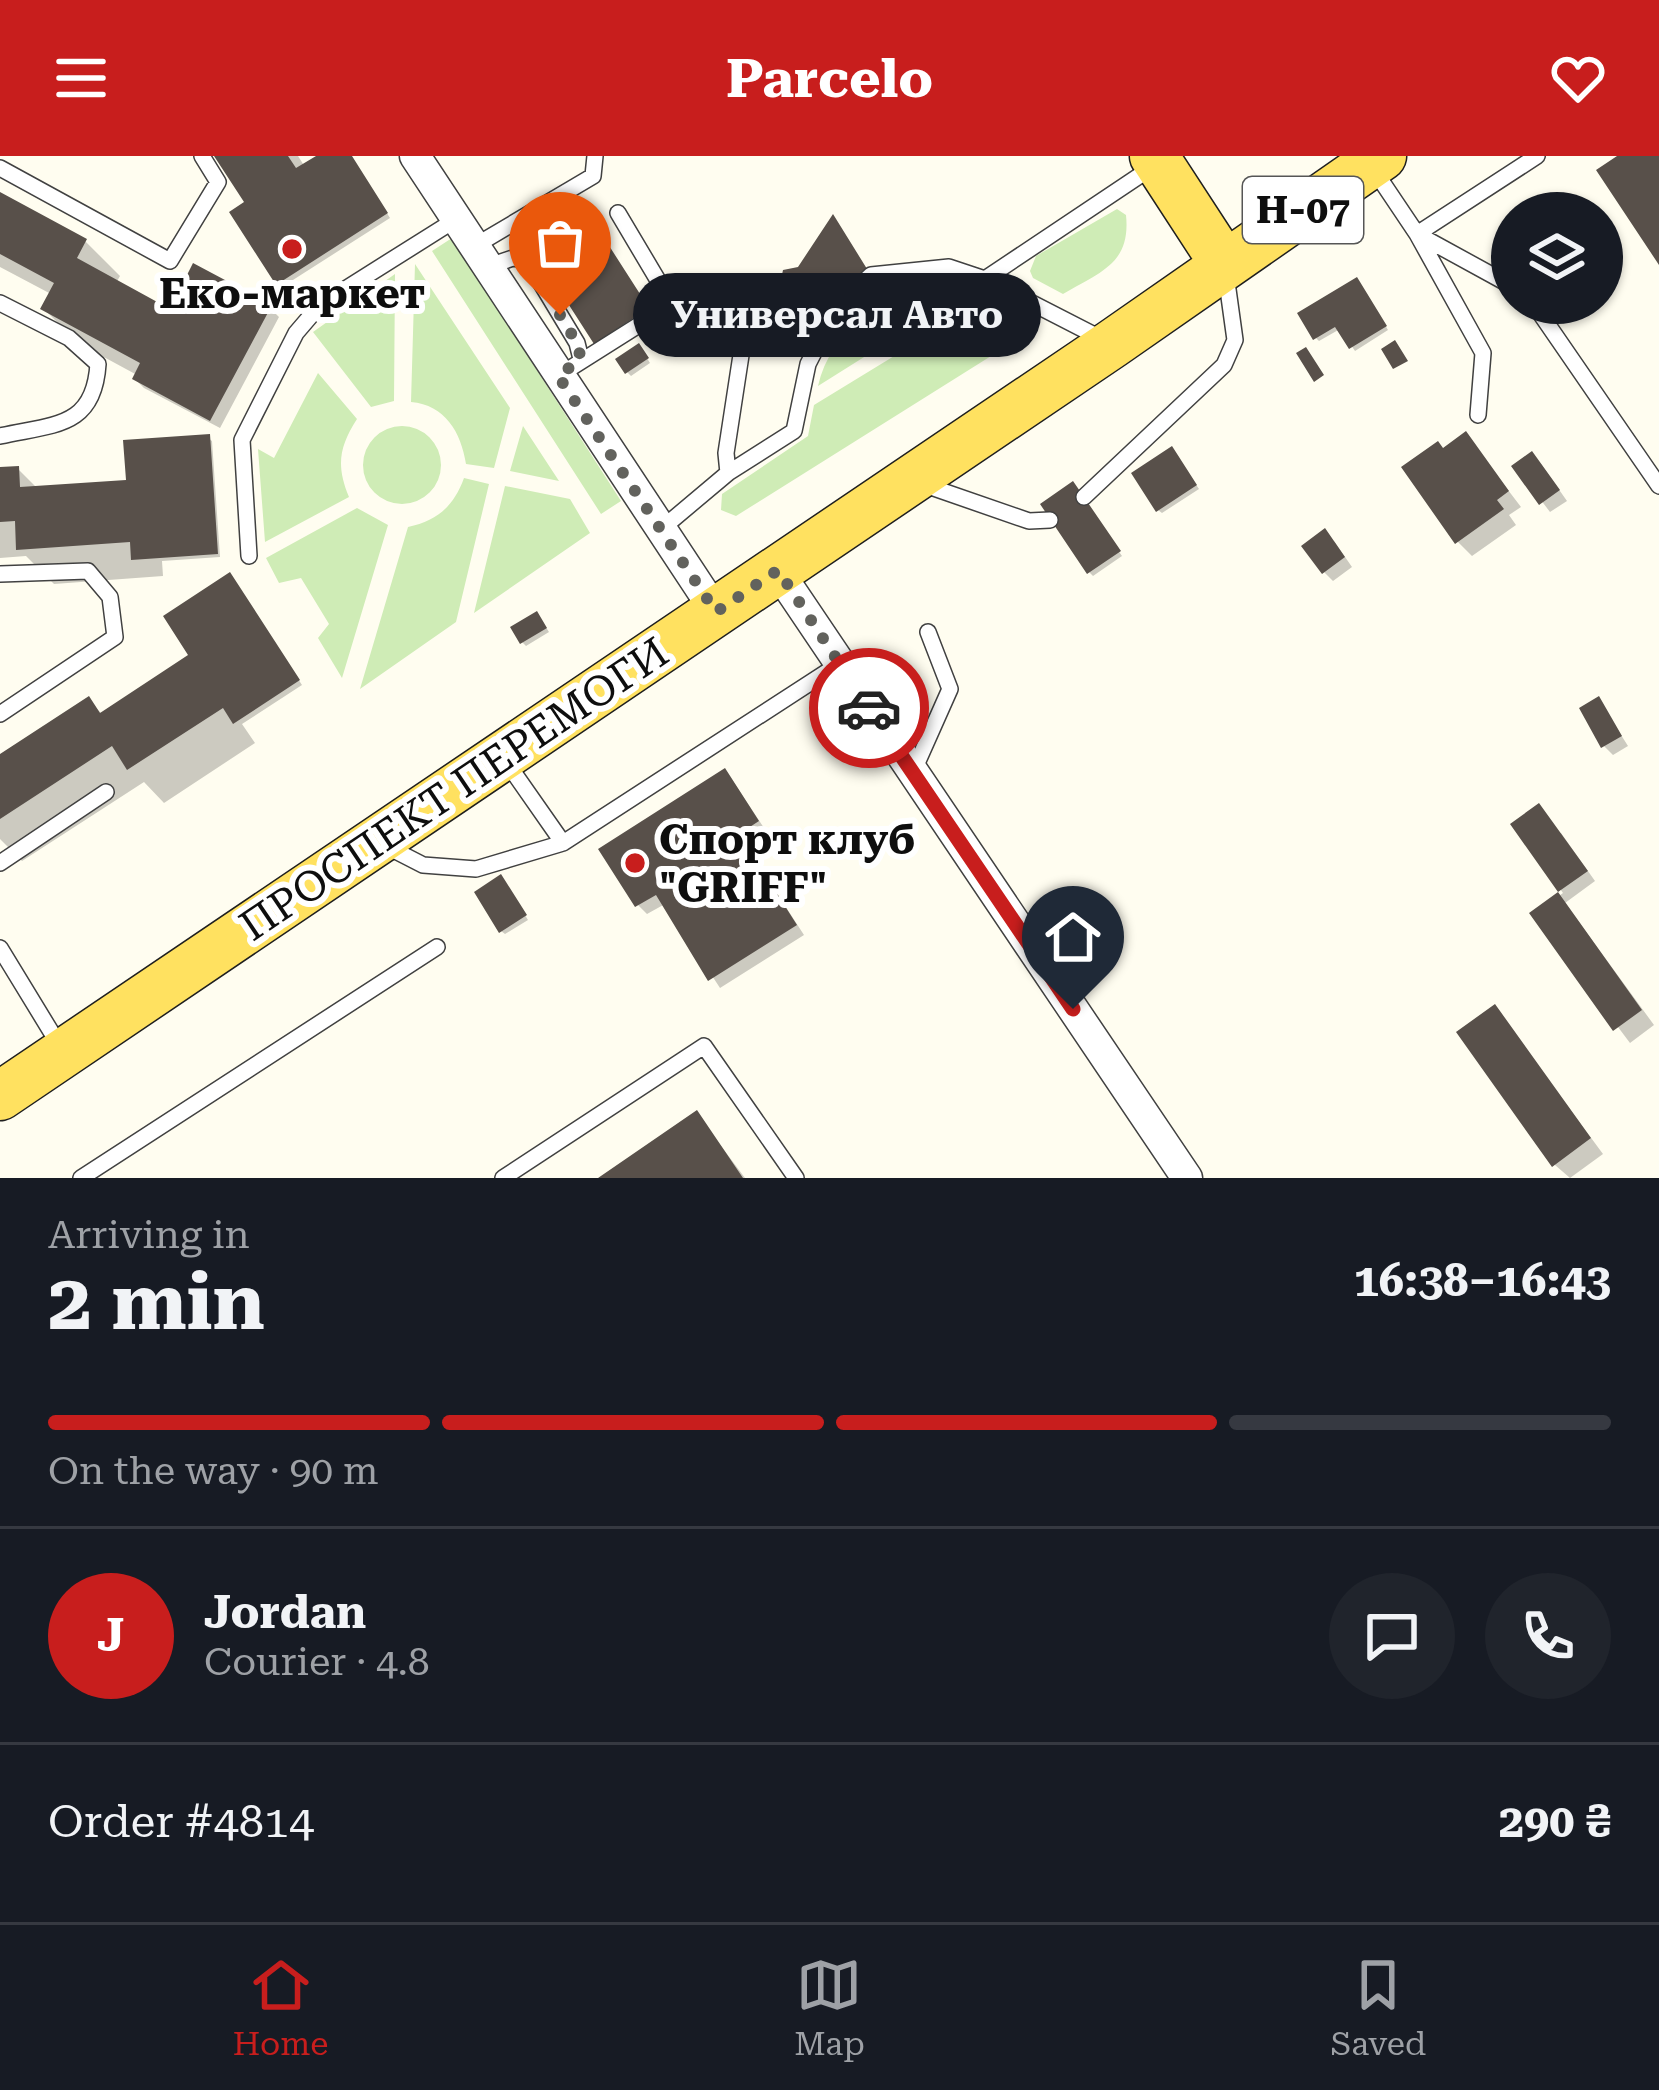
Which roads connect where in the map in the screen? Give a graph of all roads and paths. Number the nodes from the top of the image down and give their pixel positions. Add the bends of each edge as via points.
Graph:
1 (202, 156) edge
2 (415, 156) edge
3 (595, 156) edge
4 (1537, 156) edge
5 (1156, 160) edge
6 (1376, 160) edge
7 (0, 168) edge
8 (618, 214) dead end
9 (455, 220) junction
10 (1418, 235) junction
11 (480, 257) junction
12 (1225, 265) junction
13 (1491, 275) edge
14 (985, 279) junction
15 (0, 303) edge
16 (749, 303) dead end
17 (1547, 324) edge
18 (1112, 344) junction
19 (570, 368) junction
20 (1478, 415) dead end
21 (0, 436) edge
22 (728, 473) junction
23 (910, 480) junction
24 (1659, 486) edge
25 (1084, 497) dead end
26 (1050, 520) dead end
27 (659, 531) junction
28 (249, 556) dead end
29 (778, 570) junction
30 (0, 574) edge
31 (716, 612) junction
32 (928, 632) dead end
33 (839, 664) junction
34 (0, 713) edge
35 (502, 755) junction
36 (913, 773) junction
37 (106, 792) dead end
38 (376, 841) junction
39 (562, 843) junction
40 (0, 862) edge
41 (437, 947) dead end
42 (0, 948) edge
43 (64, 1053) junction
44 (0, 1096) edge
45 (82, 1178) edge
46 (503, 1178) edge
47 (796, 1178) edge
48 (1187, 1178) edge

1 - 7 lane via 218,182 170,261
2 - 9 street
3 - 11 lane via 593,176
4 - 10 lane
5 - 12 main road, Н-07
5 - 14 lane
6 - 10 lane
6 - 12 main road, ПРОСПЕКТ ПЕРЕМОГИ / Н-07
8 - 19 lane via 672,304
9 - 11 street
9 - 28 lane via 320,304 296,333 242,440
10 - 13 lane
10 - 20 lane via 1483,352
11 - 19 street
12 - 18 main road, ПРОСПЕКТ ПЕРЕМОГИ
12 - 25 lane via 1234,340 1224,365
14 - 18 lane
14 - 22 lane via 950,267 871,275 837,307 808,364 794,431
15 - 21 lane via 69,338 98,364 96,392 79,416
16 - 22 lane
17 - 24 lane
18 - 23 main road, ПРОСПЕКТ ПЕРЕМОГИ
19 - 27 street
22 - 27 lane
23 - 26 lane via 1029,521
23 - 29 main road, ПРОСПЕКТ ПЕРЕМОГИ
27 - 31 street
29 - 31 main road, ПРОСПЕКТ ПЕРЕМОГИ
29 - 33 street
30 - 34 lane via 88,571 110,596 115,637
31 - 35 main road, ПРОСПЕКТ ПЕРЕМОГИ
32 - 36 lane via 950,689
33 - 36 street
33 - 39 lane
35 - 38 main road, ПРОСПЕКТ ПЕРЕМОГИ
35 - 39 lane
36 - 48 street
37 - 40 lane
38 - 39 lane via 423,866 476,869
38 - 43 main road, ПРОСПЕКТ ПЕРЕМОГИ
41 - 45 lane
42 - 43 lane
43 - 44 main road, ПРОСПЕКТ ПЕРЕМОГИ
46 - 47 lane via 704,1046

